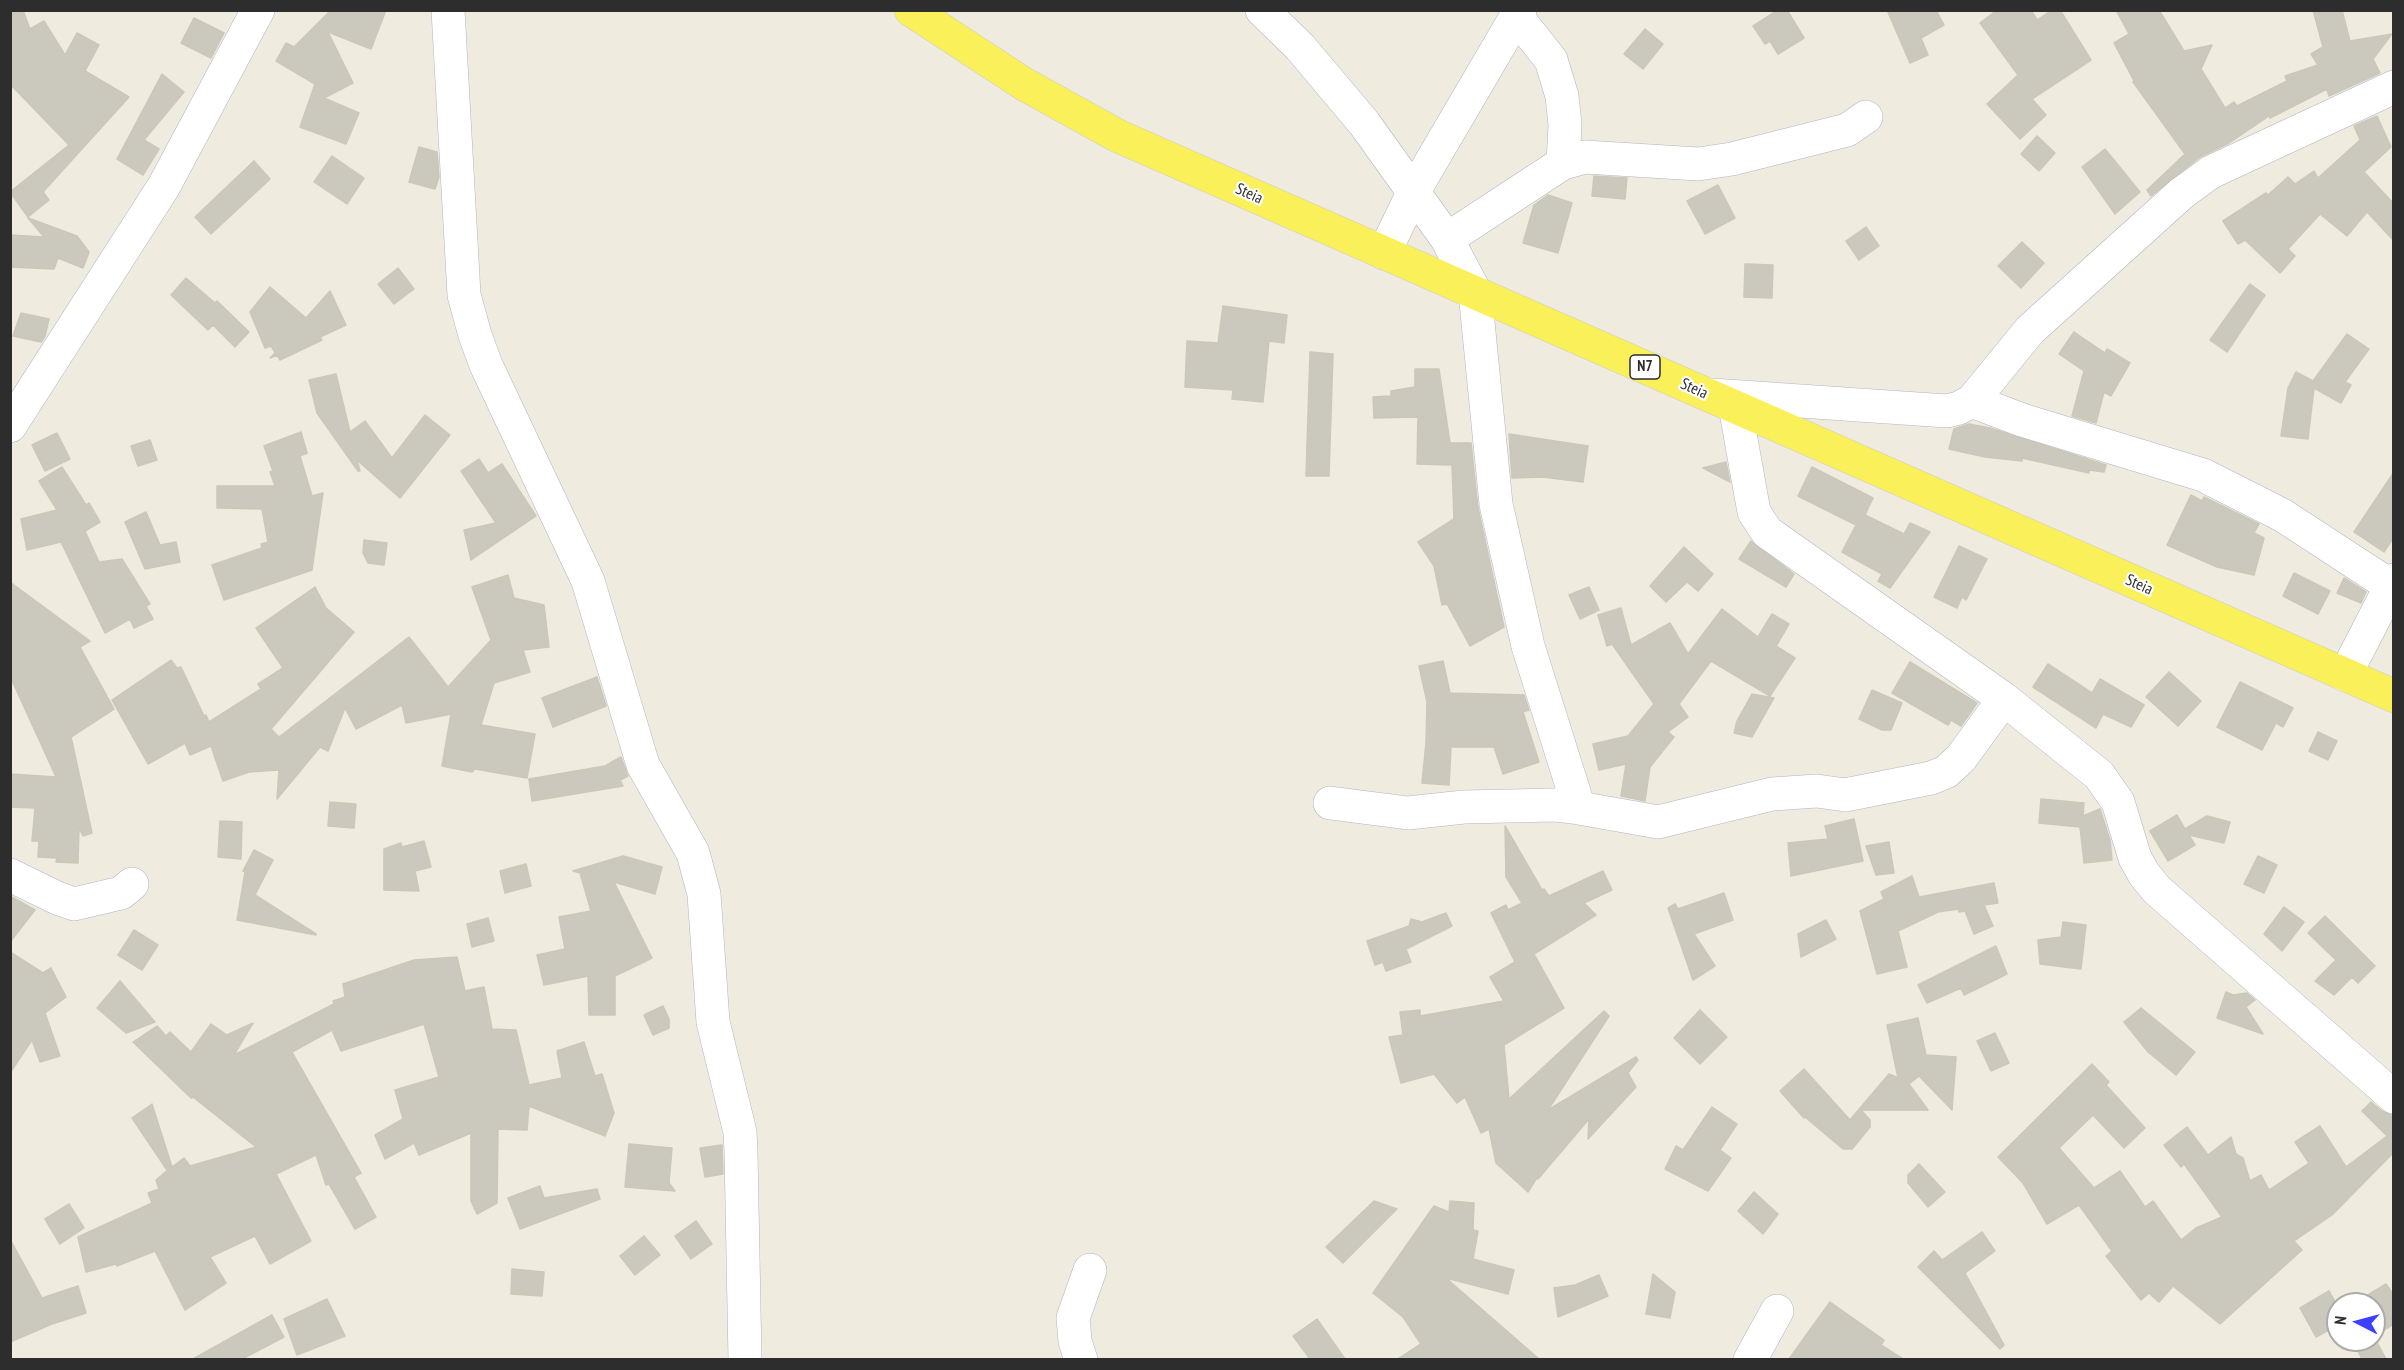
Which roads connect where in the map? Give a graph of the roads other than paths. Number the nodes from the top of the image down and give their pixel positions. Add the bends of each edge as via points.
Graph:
1 (258, 10) edge
2 (448, 10) edge
3 (910, 10) edge
4 (1262, 10) edge
5 (1519, 14) edge
6 (2394, 87) edge
7 (1866, 117) dead end
8 (1563, 163) junction
9 (1414, 191) junction
10 (1447, 239) junction
11 (1384, 253) junction
12 (1475, 292) junction
13 (1721, 400) junction
14 (1972, 401) junction
15 (10, 426) edge
16 (2392, 585) edge
17 (2344, 675) junction
18 (2394, 696) edge
19 (2004, 699) junction
20 (1330, 803) dead end
21 (1580, 808) junction
22 (10, 875) edge
23 (132, 884) dead end
24 (2394, 1097) edge
25 (1090, 1270) dead end
26 (1777, 1311) dead end
27 (745, 1359) edge
28 (1081, 1359) edge
29 (1750, 1359) edge

1 - 15 street via 164,186
2 - 27 street via 464,295 475,334 588,580 644,765 693,854 704,894 713,1022 740,1132
3 - 11 main road, Steia / N7 via 1024,84 1118,136
4 - 9 street via 1300,47 1364,123
5 - 8 street via 1551,60 1562,96
5 - 9 street
6 - 14 street via 2211,172 2182,193 2030,330
7 - 8 street via 1847,130 1732,159 1698,164 1585,157
8 - 10 street
9 - 10 street
9 - 11 street
10 - 12 street
11 - 12 main road, Steia / N7
12 - 13 main road, Steia / N7
12 - 21 street via 1496,504 1528,646
13 - 14 street via 1947,411
13 - 17 main road, Steia / N7
13 - 19 street via 1754,512 1767,532
14 - 16 street via 2203,475 2282,515
16 - 17 street
17 - 18 main road, Steia / N7
19 - 21 street via 1961,758 1946,772 1931,778 1845,795 1817,791 1772,794 1658,822
19 - 24 street via 2099,775 2118,802 2135,858 2157,890
20 - 21 street via 1408,813 1464,807
22 - 23 street via 74,904 121,893
25 - 28 street via 1073,1318
26 - 29 street

